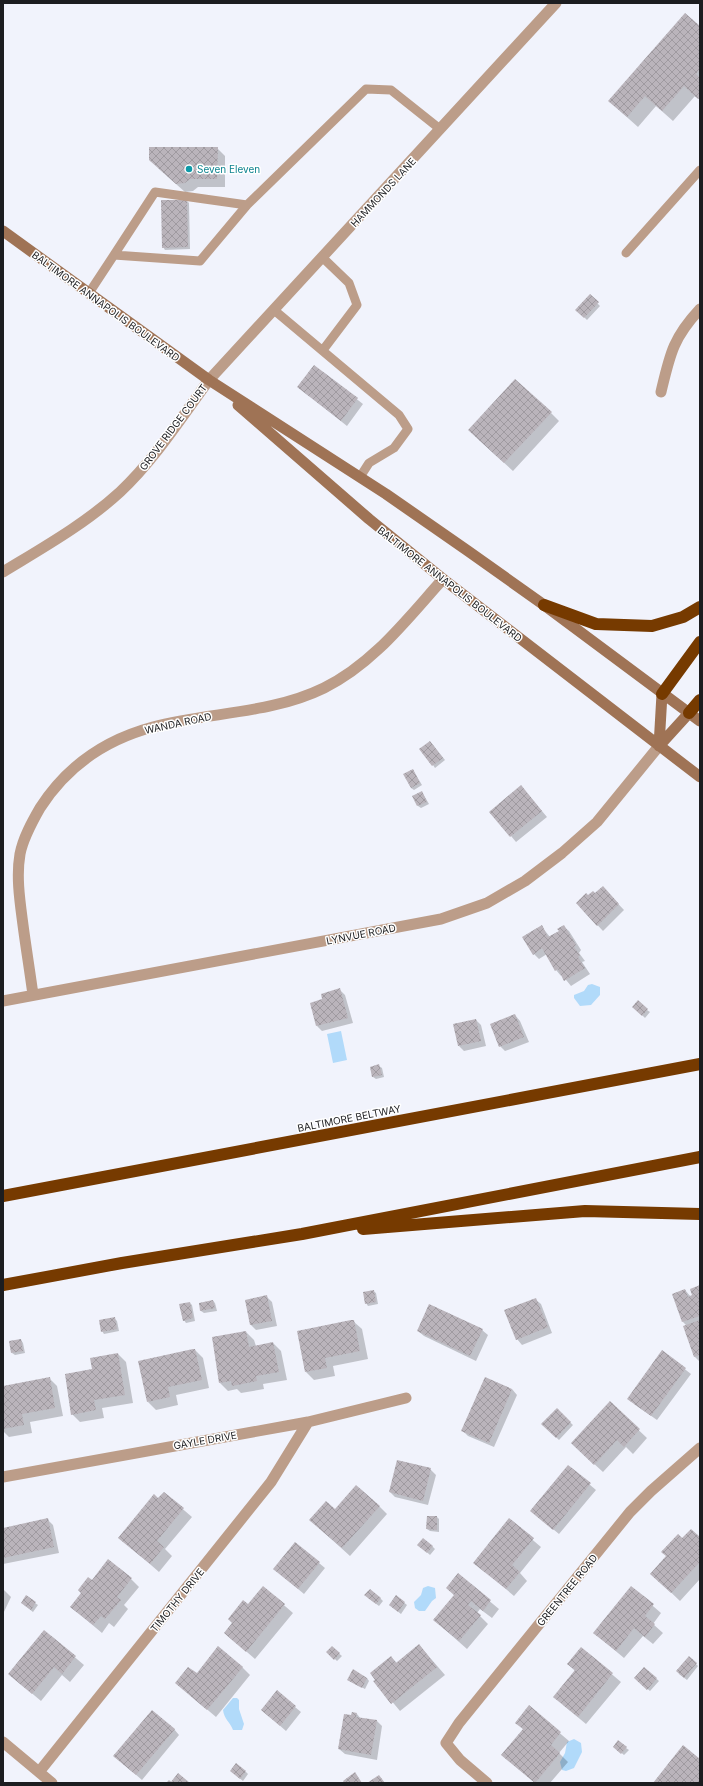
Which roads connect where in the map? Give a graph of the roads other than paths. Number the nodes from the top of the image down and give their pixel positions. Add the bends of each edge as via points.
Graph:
1 (556, 3) edge
2 (440, 129) junction
3 (700, 170) edge
4 (247, 205) junction
5 (3, 231) edge
6 (626, 253) dead end
7 (114, 255) junction
8 (322, 257) junction
9 (89, 293) junction
10 (700, 309) edge
11 (274, 310) junction
12 (323, 350) junction
13 (209, 380) junction
14 (661, 392) dead end
15 (360, 477) junction
16 (3, 572) edge
17 (443, 579) junction
18 (544, 605) junction
19 (700, 607) edge
20 (700, 642) edge
21 (662, 694) junction
22 (700, 700) edge
23 (689, 713) junction
24 (700, 721) edge
25 (659, 746) junction
26 (700, 777) edge
27 (33, 995) junction
28 (3, 1001) edge
29 (700, 1064) edge
30 (700, 1157) edge
31 (3, 1196) edge
32 (700, 1214) edge
33 (302, 1234) junction
34 (3, 1285) edge
35 (406, 1398) dead end
36 (308, 1422) junction
37 (700, 1448) edge
38 (3, 1477) edge
39 (3, 1742) edge
40 (39, 1772) junction
41 (52, 1783) edge
42 (487, 1783) edge

1 - 2 street, HAMMONDS LANE
2 - 4 lane via 391,90 366,90
2 - 8 street, HAMMONDS LANE
3 - 6 lane
4 - 7 lane via 200,261
4 - 7 lane via 155,192
5 - 9 main road, BALTIMORE ANNAPOLIS BOULEVARD
7 - 9 lane
8 - 11 street, HAMMONDS LANE
8 - 12 lane via 349,283 357,306
9 - 13 main road, BALTIMORE ANNAPOLIS BOULEVARD
10 - 14 street via 678,336 670,353
11 - 12 lane
11 - 13 street, HAMMONDS LANE
12 - 15 lane via 399,414 408,429 394,448 369,463
13 - 15 main road, BALTIMORE ANNAPOLIS BOULEVARD
13 - 16 street, GROVE RIDGE COURT via 149,460 120,492 77,527
13 - 17 main road, BALTIMORE ANNAPOLIS BOULEVARD via 369,519
15 - 18 main road, BALTIMORE ANNAPOLIS BOULEVARD
17 - 25 main road, BALTIMORE ANNAPOLIS BOULEVARD
17 - 27 street, WANDA ROAD via 385,643 356,668 324,688 281,704 152,727 109,743 73,767 49,794 30,824 20,854 18,889
18 - 19 highway via 596,624 652,626 683,617
18 - 21 main road, BALTIMORE ANNAPOLIS BOULEVARD
20 - 21 highway
21 - 23 main road, BALTIMORE ANNAPOLIS BOULEVARD
21 - 25 main road
22 - 23 highway
23 - 24 main road, BALTIMORE ANNAPOLIS BOULEVARD
23 - 25 main road
25 - 26 main road, BALTIMORE ANNAPOLIS BOULEVARD
25 - 27 street, LYNVUE ROAD via 597,822 562,854 525,882 487,903 440,919
27 - 28 street, LYNVUE ROAD
29 - 31 highway, BALTIMORE BELTWAY
30 - 33 highway
32 - 33 highway via 585,1211
33 - 34 highway
35 - 36 street, GAYLE DRIVE
36 - 38 street, GAYLE DRIVE
36 - 40 street, TIMOTHY DRIVE via 271,1482
37 - 42 street, GREENTREE ROAD via 630,1512 459,1722 446,1743 460,1760
39 - 40 street
40 - 41 street

